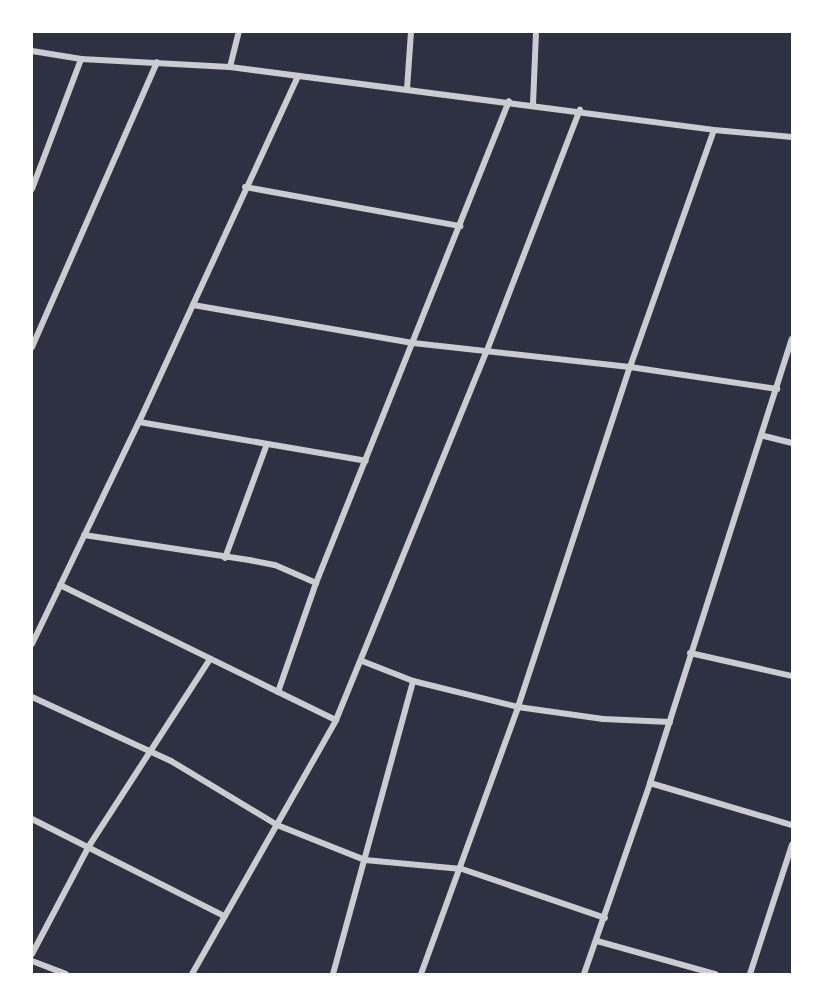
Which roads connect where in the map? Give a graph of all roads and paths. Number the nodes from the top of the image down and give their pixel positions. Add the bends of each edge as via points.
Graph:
1 (239, 32) edge
2 (411, 32) edge
3 (536, 32) edge
4 (32, 51) edge
5 (81, 59) junction
6 (157, 62) junction
7 (230, 67) junction
8 (298, 76) junction
9 (407, 89) junction
10 (509, 101) junction
11 (533, 104) junction
12 (580, 110) junction
13 (714, 130) junction
14 (792, 137) edge
15 (245, 187) junction
16 (32, 189) edge
17 (460, 226) junction
18 (193, 305) junction
19 (32, 324) edge
20 (40, 326) junction
21 (792, 339) edge
22 (413, 343) junction
23 (32, 347) edge
24 (486, 353) junction
25 (630, 367) junction
26 (777, 389) junction
27 (139, 422) junction
28 (764, 436) junction
29 (792, 443) edge
30 (267, 444) junction
31 (366, 461) junction
32 (84, 535) junction
33 (225, 558) junction
34 (316, 583) junction
35 (60, 585) junction
36 (32, 644) edge
37 (690, 653) junction
38 (210, 659) junction
39 (362, 661) junction
40 (792, 676) edge
41 (413, 681) junction
42 (278, 692) junction
43 (32, 697) edge
44 (518, 707) junction
45 (336, 720) junction
46 (670, 722) junction
47 (148, 750) junction
48 (651, 783) junction
49 (32, 819) edge
50 (277, 825) junction
51 (792, 825) edge
52 (792, 845) edge
53 (89, 846) junction
54 (365, 860) junction
55 (462, 869) junction
56 (224, 916) junction
57 (605, 918) junction
58 (597, 941) junction
59 (32, 954) edge
60 (32, 961) edge
61 (66, 975) edge
62 (192, 975) edge
63 (333, 975) edge
64 (421, 975) edge
65 (584, 975) edge
66 (715, 975) edge
67 (750, 975) edge

1 - 7 street
2 - 9 street
3 - 11 street
4 - 5 street
5 - 6 street
5 - 16 street
6 - 7 street
6 - 20 street
7 - 8 street
8 - 9 street
8 - 15 street
9 - 10 street
10 - 11 street
10 - 17 street
11 - 12 street
12 - 13 street
12 - 24 street
13 - 14 street
13 - 25 street
15 - 17 street
15 - 18 street
17 - 22 street
18 - 22 street
18 - 27 street
19 - 20 street
20 - 23 street
21 - 26 street
22 - 24 street
22 - 31 street
24 - 25 street
24 - 39 street
25 - 26 street
25 - 44 street
26 - 28 street
27 - 30 street
27 - 32 street
28 - 29 street
28 - 37 street
30 - 31 street
30 - 33 street
31 - 34 street
32 - 33 street
32 - 35 street
33 - 34 street via 275,566
34 - 42 street
35 - 36 street
35 - 38 street
37 - 40 street
37 - 46 street
38 - 42 street
38 - 47 street
39 - 41 street
39 - 45 street
41 - 44 street
41 - 54 street
42 - 45 street
43 - 47 street
44 - 46 street via 603,719
44 - 55 street
45 - 50 street
46 - 48 street
47 - 50 street
47 - 53 street
48 - 51 street
48 - 57 street
49 - 53 street
50 - 54 street
50 - 56 street
52 - 67 street
53 - 56 street
53 - 59 street
54 - 55 street
54 - 63 street
55 - 57 street
55 - 64 street
56 - 62 street
57 - 58 street
58 - 65 street
58 - 66 street
60 - 61 street

